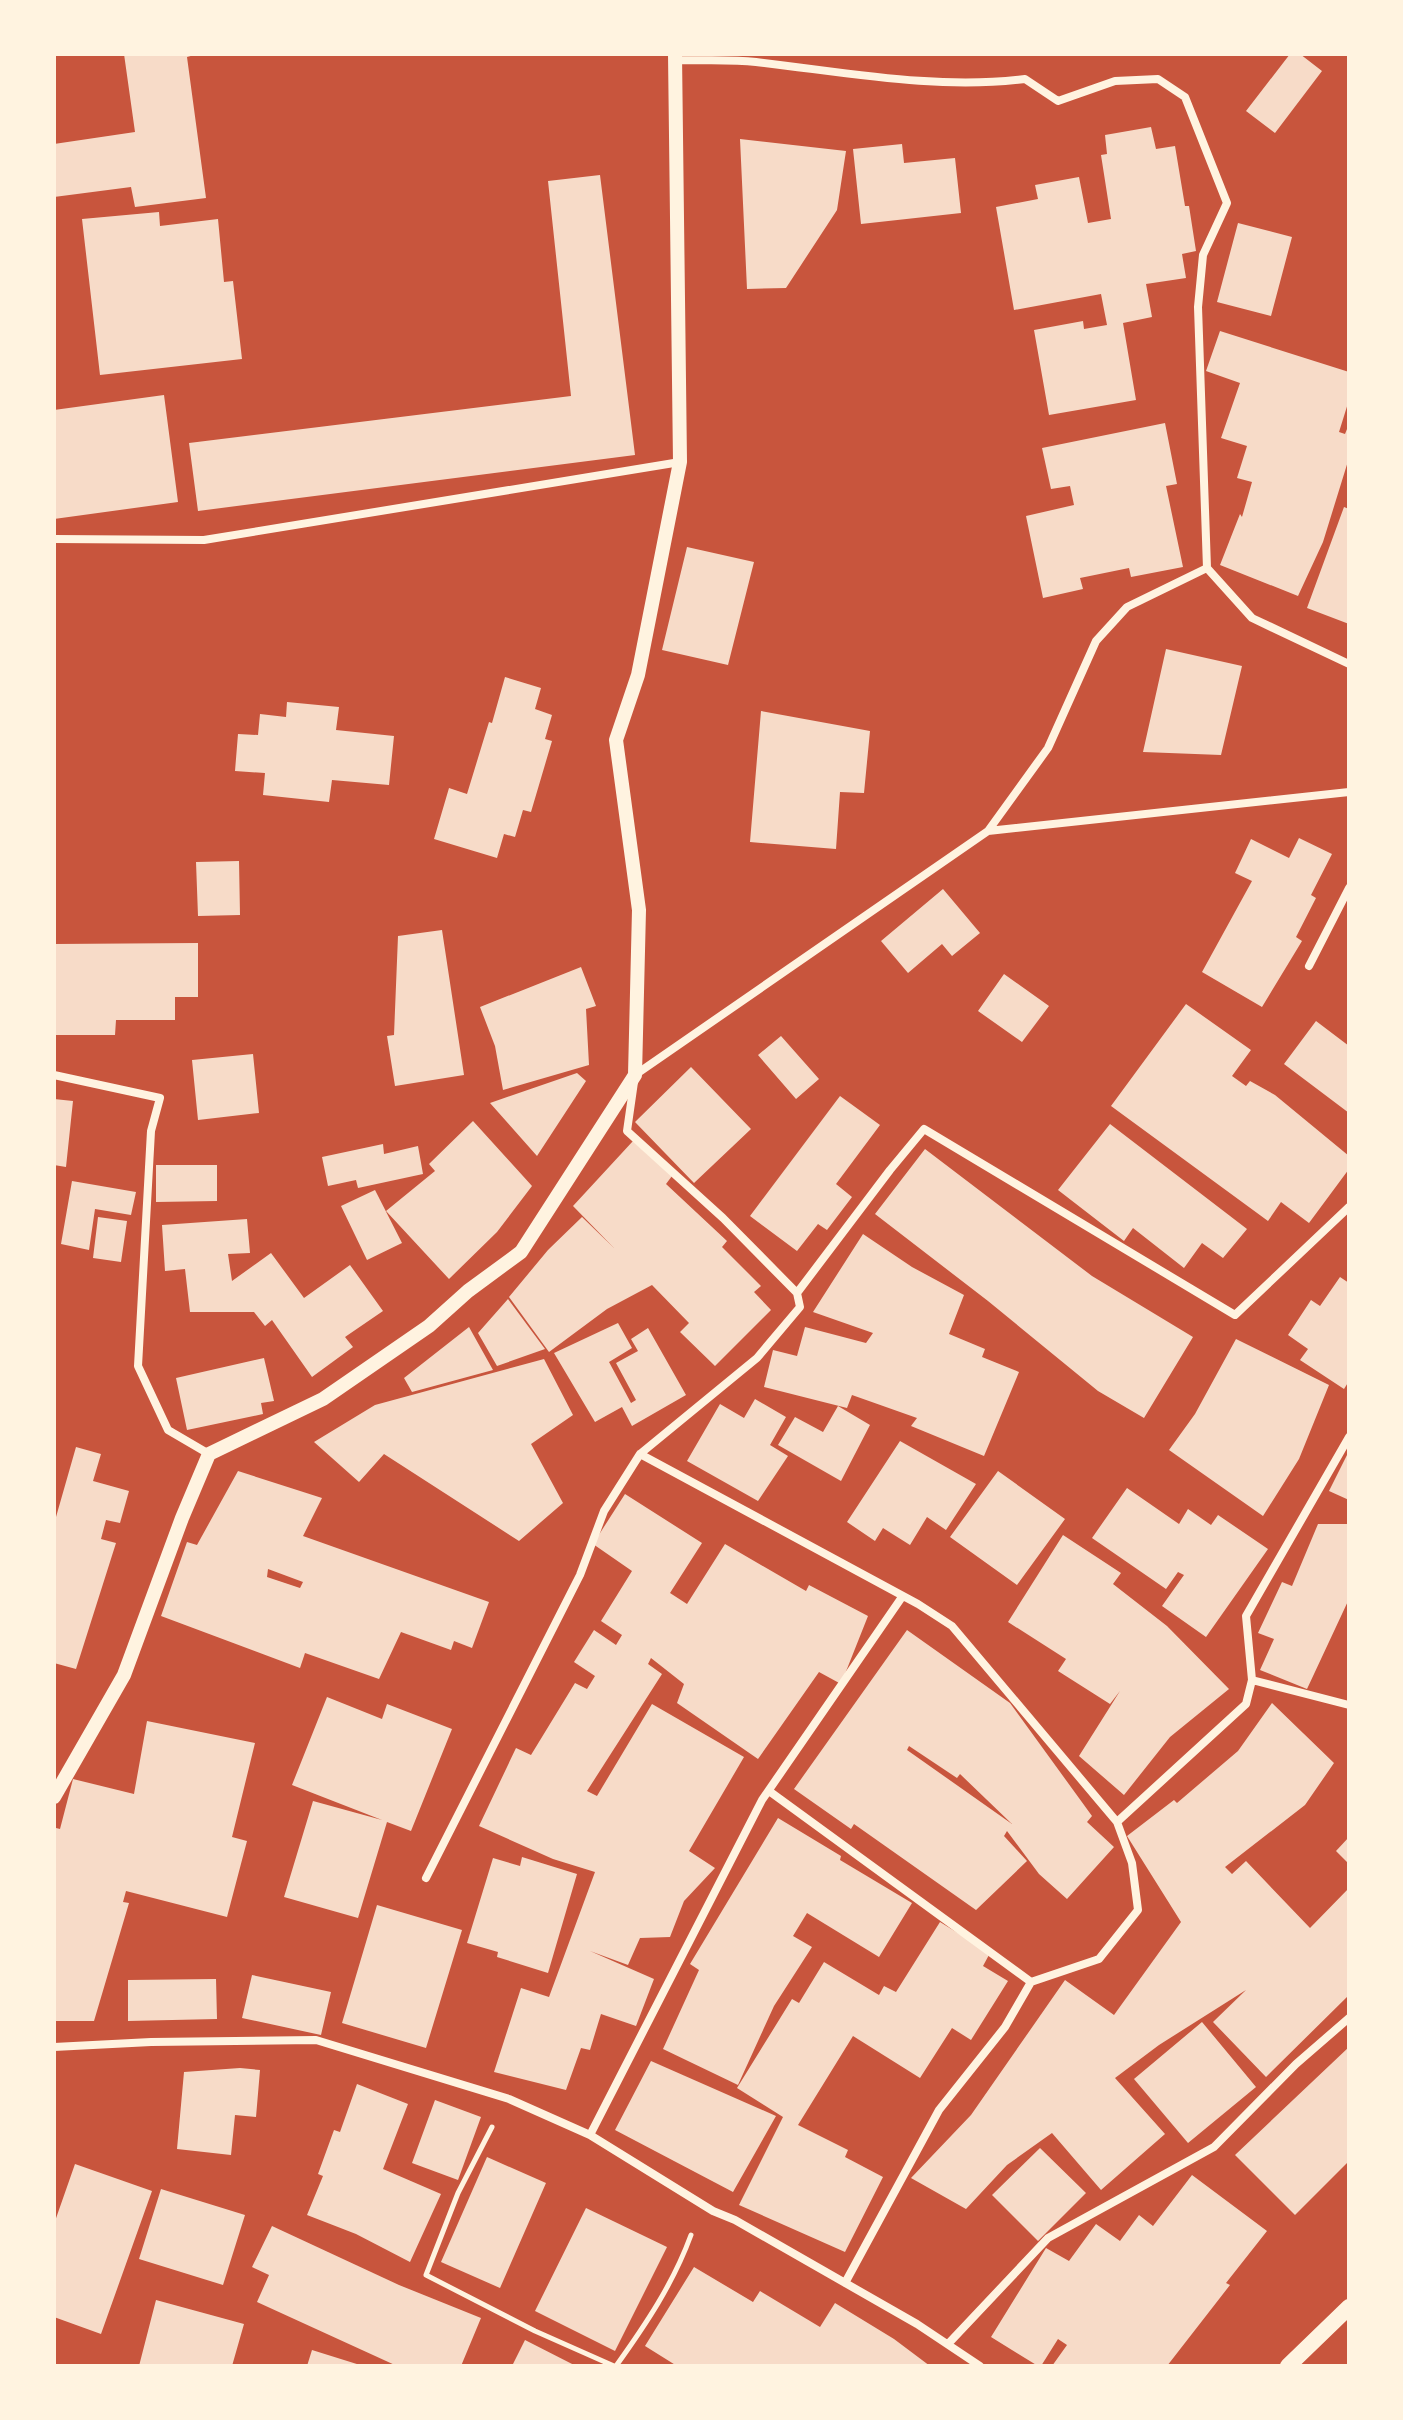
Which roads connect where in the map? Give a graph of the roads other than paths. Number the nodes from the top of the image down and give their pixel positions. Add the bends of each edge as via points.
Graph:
1 (676, 57) edge
2 (680, 462) junction
3 (54, 539) edge
4 (1207, 568) junction
5 (1349, 664) edge
6 (1349, 792) edge
7 (988, 831) junction
8 (1349, 888) edge
9 (1309, 966) dead end
10 (54, 1075) edge
11 (635, 1075) junction
12 (1349, 1207) edge
13 (797, 1293) junction
14 (1349, 1437) edge
15 (209, 1454) junction
16 (640, 1454) junction
17 (902, 1597) junction
18 (1252, 1680) junction
19 (1349, 1705) edge
20 (769, 1791) junction
21 (54, 1797) edge
22 (1117, 1822) junction
23 (426, 1878) dead end
24 (1031, 1982) junction
25 (1349, 2018) edge
26 (54, 2047) edge
27 (590, 2135) junction
28 (845, 2283) junction
29 (1349, 2307) edge
30 (948, 2344) junction
31 (980, 2366) edge
32 (1288, 2366) edge

1 - 2 street
1 - 4 street via 985,84 1025,79 1058,101 1115,81 1158,79 1185,97 1227,203 1203,255 1198,307
2 - 3 street via 204,540
2 - 11 street via 638,675 616,740 639,910
4 - 5 street via 1252,618
4 - 7 street via 1127,607 1096,641 1048,748
6 - 7 street
7 - 11 street
8 - 9 street
10 - 15 street via 160,1098 151,1131 138,1366 168,1430
11 - 13 street via 627,1131
11 - 15 street via 521,1252 429,1326 323,1399
12 - 13 street via 1235,1315 924,1129
13 - 16 street via 800,1307 757,1358
14 - 18 street via 1246,1616
15 - 21 street via 124,1675
16 - 17 street
16 - 23 street via 604,1511 580,1575
17 - 20 street
17 - 22 street via 952,1626
18 - 19 street
18 - 22 street via 1246,1704
20 - 24 street
20 - 27 street
22 - 24 street via 1132,1863 1138,1910 1099,1959
24 - 28 street via 1005,2027 939,2110
25 - 30 street via 1214,2147 1048,2238
26 - 27 street via 316,2040 509,2099
27 - 28 street
28 - 30 street
29 - 32 main road
30 - 31 street

